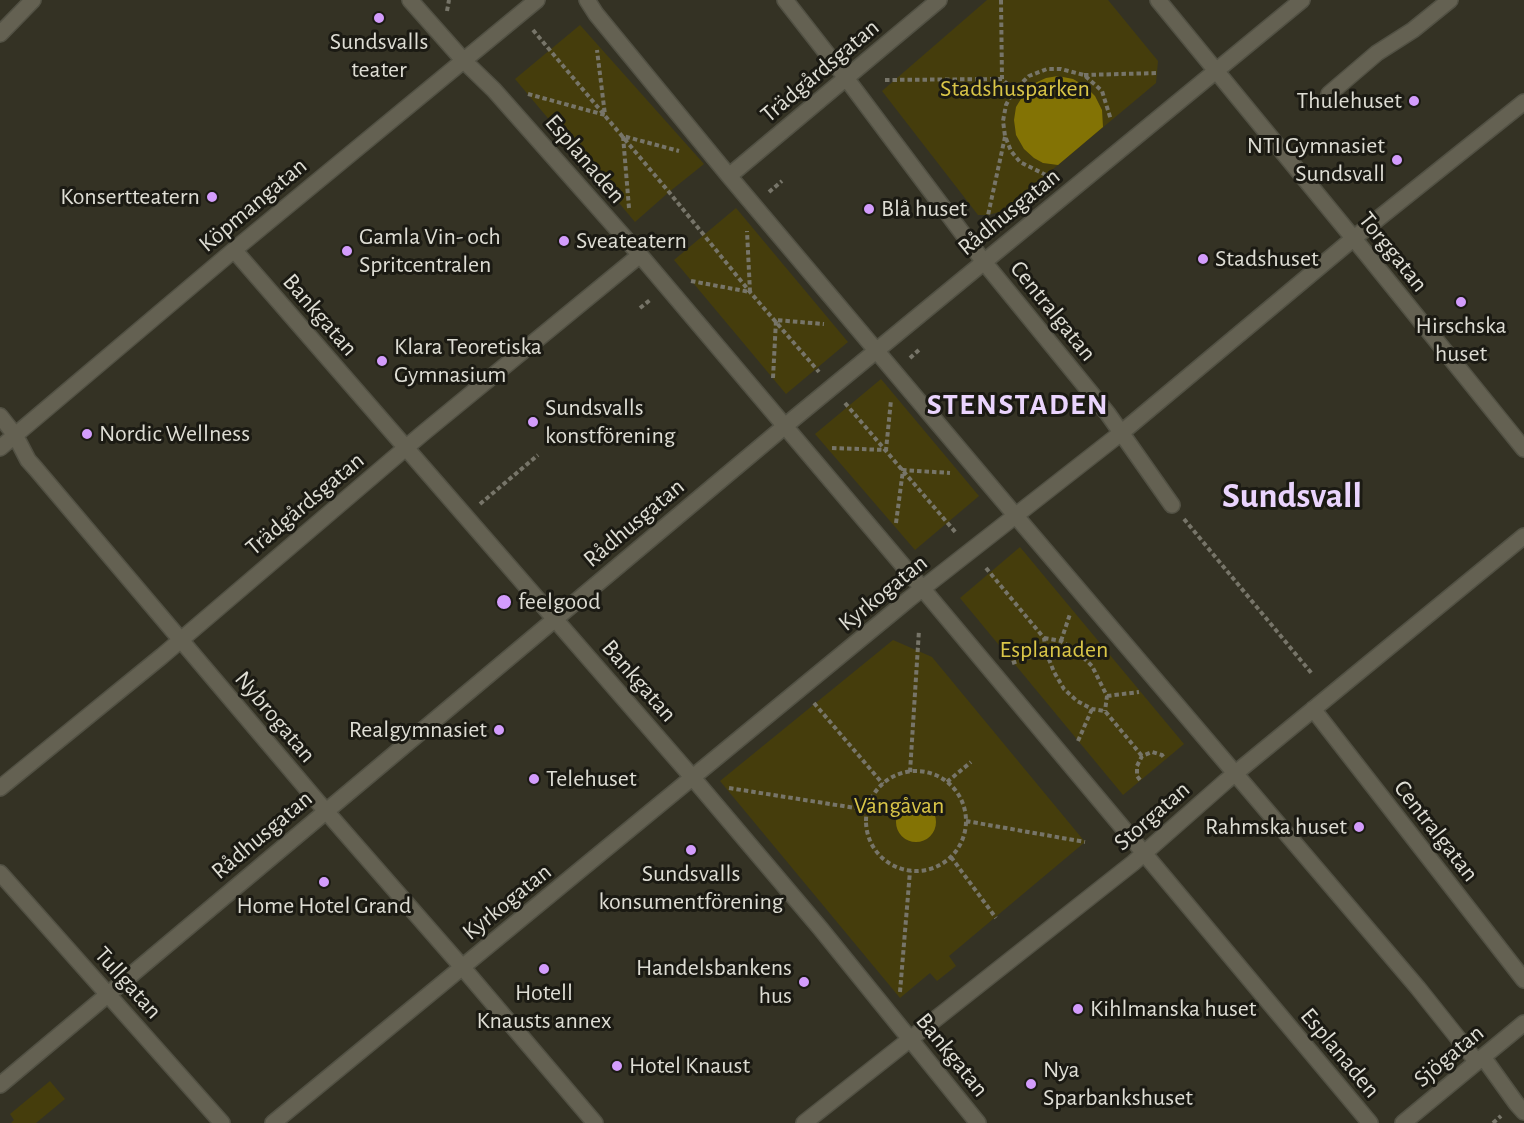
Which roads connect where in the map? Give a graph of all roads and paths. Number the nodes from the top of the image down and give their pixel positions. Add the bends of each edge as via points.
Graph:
1 (33, 0) edge
2 (410, 0) edge
3 (537, 0) edge
4 (587, 0) edge
5 (785, 0) edge
6 (939, 0) edge
7 (1001, 0) edge
8 (1158, 0) edge
9 (1302, 0) edge
10 (1450, 0) edge
11 (519, 14) junction
12 (0, 34) edge
13 (596, 42) dead end
14 (464, 61) junction
15 (1216, 71) junction
16 (1158, 73) dead end
17 (1084, 75) junction
18 (846, 78) junction
19 (1002, 79) junction
20 (885, 80) dead end
21 (1014, 90) junction
22 (520, 92) dead end
23 (1329, 94) dead end
24 (1524, 102) edge
25 (605, 115) junction
26 (1111, 120) dead end
27 (623, 136) junction
28 (1005, 136) junction
29 (689, 153) dead end
30 (1046, 174) dead end
31 (729, 176) junction
32 (629, 210) dead end
33 (746, 223) dead end
34 (985, 232) dead end
35 (1354, 238) junction
36 (234, 250) junction
37 (640, 255) junction
38 (984, 262) junction
39 (688, 280) dead end
40 (750, 292) junction
41 (776, 321) junction
42 (832, 324) dead end
43 (876, 351) junction
44 (817, 369) dead end
45 (773, 388) dead end
46 (891, 395) dead end
47 (848, 406) dead end
48 (0, 416) edge
49 (785, 426) junction
50 (1121, 433) junction
51 (15, 435) junction
52 (0, 448) edge
53 (406, 448) junction
54 (822, 448) dead end
55 (1524, 449) edge
56 (886, 450) junction
57 (538, 454) dead end
58 (903, 470) junction
59 (957, 473) dead end
60 (1172, 505) joint
61 (477, 506) dead end
62 (1015, 515) junction
63 (895, 533) dead end
64 (959, 536) dead end
65 (1524, 536) edge
66 (986, 568) dead end
67 (922, 588) junction
68 (1070, 612) dead end
69 (555, 619) junction
70 (919, 630) dead end
71 (1044, 638) junction
72 (180, 639) junction
73 (1061, 641) junction
74 (1046, 652) junction
75 (1006, 665) dead end
76 (1313, 675) dead end
77 (1150, 691) dead end
78 (1107, 696) junction
79 (814, 703) dead end
80 (1092, 709) junction
81 (1313, 709) junction
82 (1105, 711) junction
83 (1076, 747) dead end
84 (1142, 756) junction
85 (1166, 759) dead end
86 (971, 762) dead end
87 (910, 772) junction
88 (1236, 773) junction
89 (693, 778) junction
90 (1140, 780) dead end
91 (947, 782) junction
92 (883, 784) junction
93 (725, 787) dead end
94 (0, 788) edge
95 (868, 810) junction
96 (326, 811) junction
97 (966, 821) junction
98 (1085, 842) dead end
99 (1144, 853) junction
100 (951, 857) junction
101 (910, 871) junction
102 (0, 873) edge
103 (996, 918) dead end
104 (463, 968) junction
105 (1524, 980) edge
106 (108, 995) junction
107 (900, 998) dead end
108 (1524, 1023) edge
109 (909, 1039) junction
110 (1480, 1059) junction
111 (0, 1085) edge
112 (1524, 1112) edge
113 (222, 1123) edge
114 (273, 1123) edge
115 (595, 1123) edge
116 (804, 1123) edge
117 (978, 1123) edge
118 (1370, 1123) edge
119 (1403, 1123) edge

1 - 12 street
2 - 14 street, Esplanaden
3 - 11 street, Köpmangatan
4 - 31 street
5 - 18 street, Centralgatan
6 - 18 street, Trädgårdsgatan
7 - 19 path
8 - 15 street, Torggatan
9 - 15 street, Rådhusgatan
10 - 23 street
11 - 14 street, Köpmangatan
11 - 25 path
13 - 25 path
14 - 36 street, Köpmangatan
14 - 37 street, Esplanaden
15 - 35 street, Torggatan
15 - 38 street, Rådhusgatan
16 - 17 path
17 - 21 path via 1047,69 1029,76
17 - 26 path via 1102,91
18 - 31 street, Trädgårdsgatan
18 - 38 street, Centralgatan
19 - 20 path
19 - 21 path
21 - 28 path via 1006,105
22 - 25 path
24 - 35 street, Kyrkogatan
25 - 27 path
27 - 29 path
27 - 32 path
27 - 40 path
28 - 30 path via 1020,162
28 - 34 path
31 - 43 street
33 - 40 path
35 - 50 street, Kyrkogatan
35 - 55 street, Torggatan
36 - 51 street, Köpmangatan
36 - 53 street, Bankgatan
37 - 49 street, Esplanaden
37 - 53 street, Trädgårdsgatan
38 - 43 street, Rådhusgatan
38 - 50 street, Centralgatan
39 - 40 path
40 - 41 path
41 - 42 path
41 - 44 path
41 - 45 path
43 - 49 street, Rådhusgatan
43 - 62 street
46 - 56 path
47 - 56 path
48 - 51 street, Nybrogatan
49 - 67 street, Esplanaden
49 - 69 street, Rådhusgatan
50 - 60 street, Centralgatan
50 - 62 street, Kyrkogatan
51 - 52 street, Köpmangatan
51 - 72 street, Nybrogatan via 28,460
53 - 69 street, Bankgatan
53 - 72 street, Trädgårdsgatan
54 - 56 path
56 - 58 path
57 - 61 path
58 - 59 path
58 - 63 path
58 - 64 path
60 - 76 path
62 - 67 street, Kyrkogatan
62 - 88 street
65 - 81 street, Storgatan
66 - 71 path
67 - 89 street, Kyrkogatan
67 - 99 street, Esplanaden
68 - 73 path
69 - 89 street, Bankgatan
69 - 96 street, Rådhusgatan
70 - 87 path
71 - 73 path
71 - 74 path
72 - 94 street, Trädgårdsgatan
72 - 96 street, Nybrogatan
73 - 78 path via 1092,666
74 - 75 path
74 - 80 path via 1064,689
77 - 78 path
78 - 82 path
79 - 92 path
80 - 82 path
80 - 83 path
81 - 88 street, Storgatan
81 - 105 street, Centralgatan
82 - 84 path
84 - 85 path via 1152,752
84 - 90 path via 1137,766
86 - 91 path
87 - 91 path via 927,772
87 - 92 path
88 - 99 street, Storgatan
88 - 110 street
89 - 104 street, Kyrkogatan
89 - 109 street, Bankgatan
91 - 97 path via 961,800
92 - 95 path
93 - 95 path
95 - 101 path via 866,823 876,851
96 - 104 street, Nybrogatan
96 - 106 street, Rådhusgatan
97 - 98 path
97 - 100 path via 959,846
99 - 109 street, Storgatan
99 - 118 street, Esplanaden
100 - 101 path via 926,870
100 - 103 path
101 - 107 path
102 - 106 street, Tullgatan
104 - 114 street, Kyrkogatan
104 - 115 street, Nybrogatan
106 - 111 street, Rådhusgatan
106 - 113 street, Tullgatan
108 - 110 street, Sjögatan
109 - 116 street, Storgatan
109 - 117 street, Bankgatan
110 - 112 street
110 - 119 street, Sjögatan

